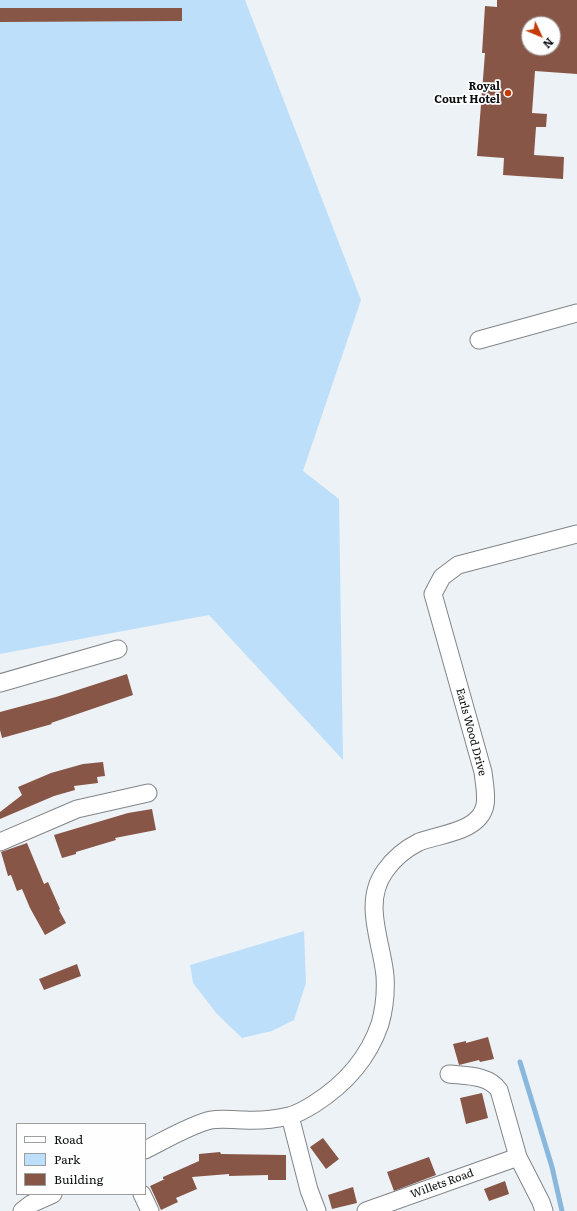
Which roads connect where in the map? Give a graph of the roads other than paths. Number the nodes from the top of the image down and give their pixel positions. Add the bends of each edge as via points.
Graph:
1 (577, 313) edge
2 (479, 340) dead end
3 (577, 534) edge
4 (118, 649) dead end
5 (0, 683) edge
6 (148, 794) dead end
7 (0, 842) edge
8 (449, 1074) dead end
9 (290, 1116) junction
10 (146, 1150) edge
11 (518, 1157) junction
12 (51, 1195) edge
13 (142, 1195) edge
14 (22, 1211) edge
15 (150, 1211) edge
16 (317, 1211) edge
17 (366, 1211) edge
18 (544, 1211) edge

1 - 2 street
3 - 9 street, Earls Wood Drive via 458,565 442,577 433,594 483,772 485,806 471,824 405,850 384,873 374,903 385,978 383,1012 377,1034 367,1053 340,1085 309,1107
4 - 5 street
6 - 7 street via 77,810
8 - 11 street via 486,1079 495,1084 499,1090
9 - 10 street, Earls Wood Drive via 212,1120
9 - 16 street
11 - 17 street, Willets Road
11 - 18 street
12 - 14 street
13 - 15 street

